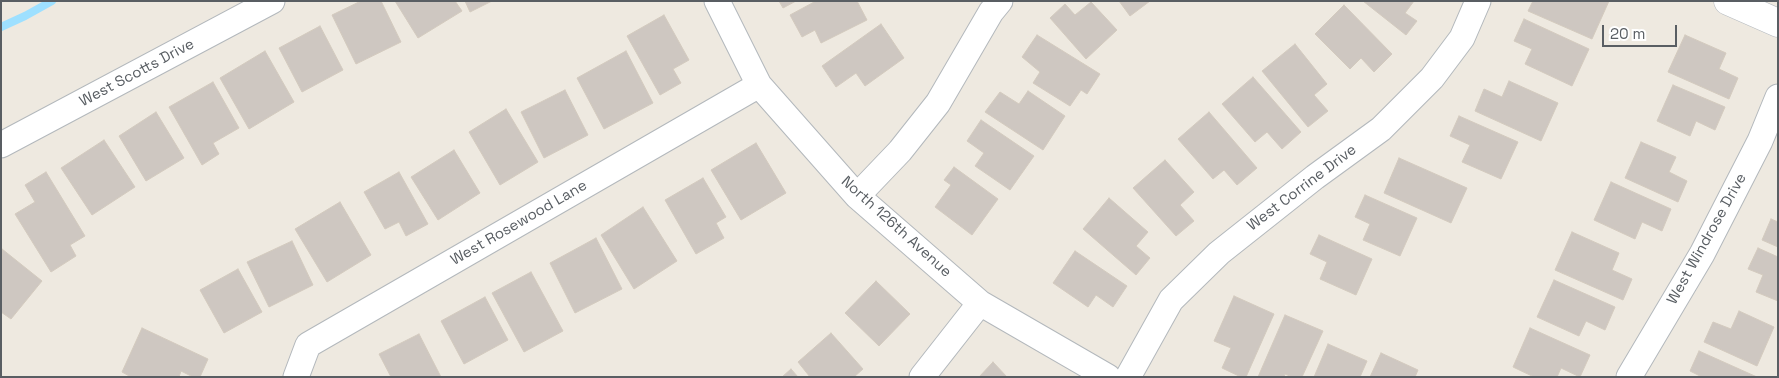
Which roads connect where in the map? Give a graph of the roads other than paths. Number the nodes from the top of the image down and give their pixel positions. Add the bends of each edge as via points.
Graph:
1 (272, 1) edge
2 (717, 1) edge
3 (1000, 1) edge
4 (1478, 1) edge
5 (1728, 1) edge
6 (1778, 23) edge
7 (759, 84) junction
8 (1778, 97) edge
9 (1, 145) edge
10 (857, 196) junction
11 (980, 303) junction
12 (296, 377) edge
13 (922, 377) edge
14 (1108, 377) edge
15 (1128, 377) edge
16 (1629, 377) edge

1 - 9 street, West Scotts Drive
2 - 7 street, North 126th Avenue
3 - 10 street via 938,103 900,151
4 - 15 street, West Corrine Drive via 1462,38 1432,78 1381,129 1218,252 1171,300
5 - 6 street
7 - 10 street, North 126th Avenue
7 - 12 street, West Rosewood Lane via 308,345
8 - 16 street, West Windrose Drive via 1760,141 1702,254
10 - 11 street, North 126th Avenue
11 - 13 street
11 - 14 street, North 126th Avenue

